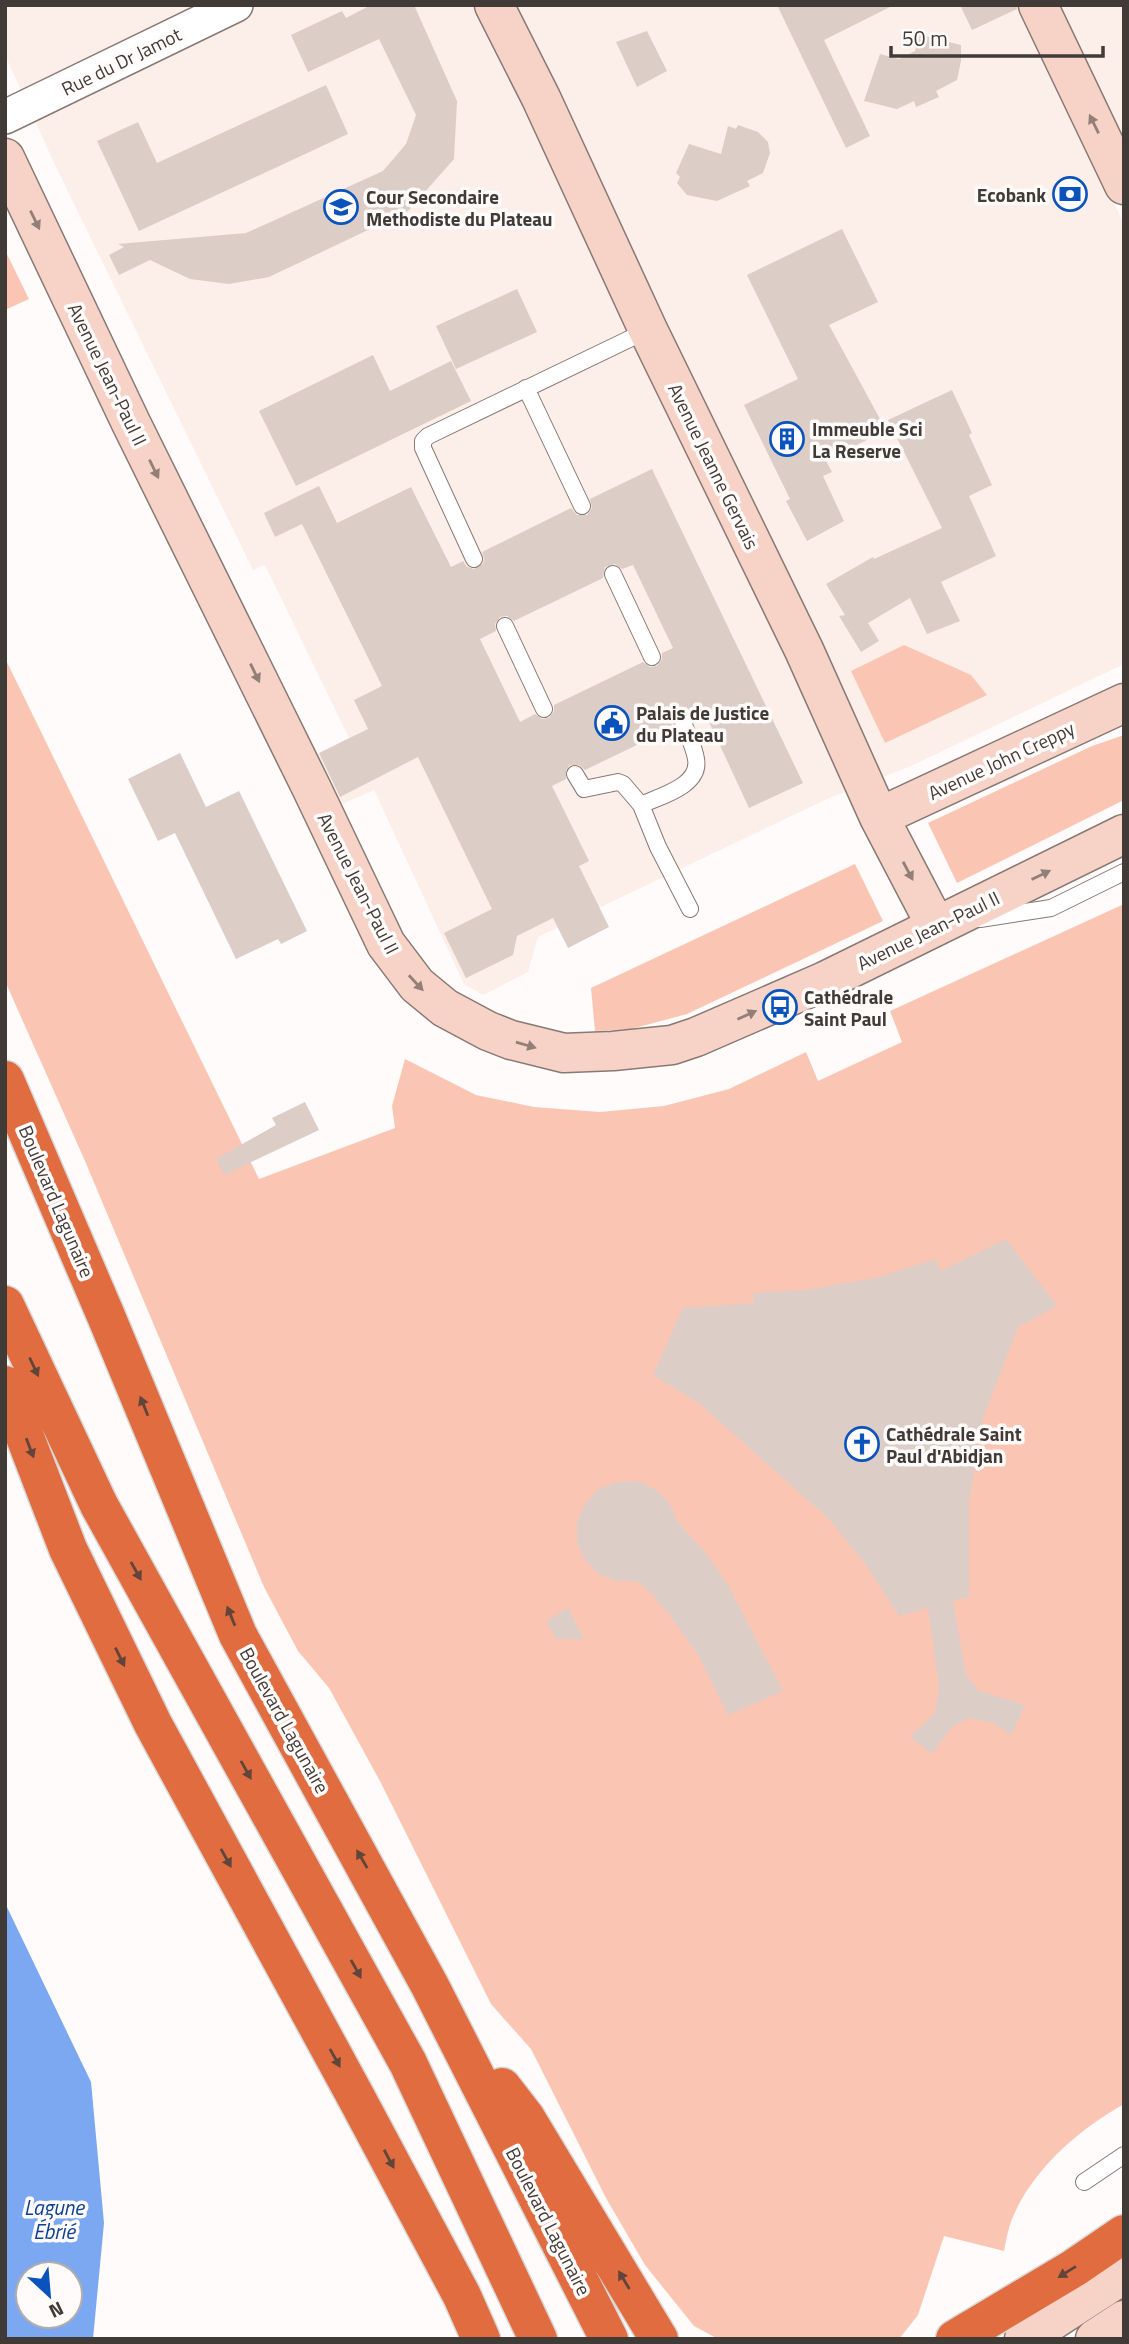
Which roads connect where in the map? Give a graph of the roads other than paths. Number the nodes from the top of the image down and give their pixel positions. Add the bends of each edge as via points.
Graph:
1 (236, 5) edge
2 (494, 5) edge
3 (1038, 5) edge
4 (5, 117) edge
5 (5, 158) edge
6 (1124, 185) edge
7 (648, 330) junction
8 (526, 388) junction
9 (582, 506) dead end
10 (474, 559) dead end
11 (613, 574) dead end
12 (505, 626) dead end
13 (652, 657) dead end
14 (1124, 703) edge
15 (544, 709) dead end
16 (1087, 721) junction
17 (683, 722) dead end
18 (1124, 733) edge
19 (575, 774) dead end
20 (641, 805) junction
21 (879, 817) junction
22 (1124, 834) edge
23 (1124, 872) edge
24 (690, 909) dead end
25 (936, 926) junction
26 (5, 1080) edge
27 (5, 1306) edge
28 (5, 1385) edge
29 (430, 1986) junction
30 (1124, 2155) edge
31 (1084, 2182) dead end
32 (1124, 2234) edge
33 (1124, 2274) edge
34 (1124, 2320) edge
35 (481, 2339) edge
36 (538, 2339) edge
37 (609, 2339) edge
38 (659, 2339) edge
39 (955, 2339) edge
40 (1024, 2339) edge
41 (1095, 2339) edge

1 - 4 street, Rue du Dr Jamot
2 - 7 main road, Avenue Jeanne Gervais
6 -> 3 main road
5 -> 25 main road, Avenue Jean-Paul II via 386,944 417,985 445,1008 488,1031 537,1048 564,1053 672,1045 825,981
7 - 8 lane
7 - 21 main road, Avenue Jeanne Gervais via 804,650
8 - 9 lane
8 - 10 lane via 423,441
11 - 13 lane
12 - 15 lane
14 - 16 main road, Avenue John Creppy
16 - 18 main road
16 - 21 main road, Avenue John Creppy
17 - 20 lane via 697,761 695,774 686,784
19 - 20 lane via 584,789 623,784
20 - 24 lane
21 -> 25 main road, Avenue Jeanne Gervais
25 -> 22 main road, Avenue Jean-Paul II
23 - 25 lane via 1051,908
29 -> 26 highway, Boulevard Lagunaire via 238,1635
27 -> 36 highway via 99,1505 408,2063
28 -> 35 highway via 68,1549 153,1724 357,2099
29 - 37 highway, Boulevard Lagunaire
38 -> 29 highway via 526,2118
30 - 31 lane
32 -> 39 highway
33 - 40 main road
34 - 41 main road

